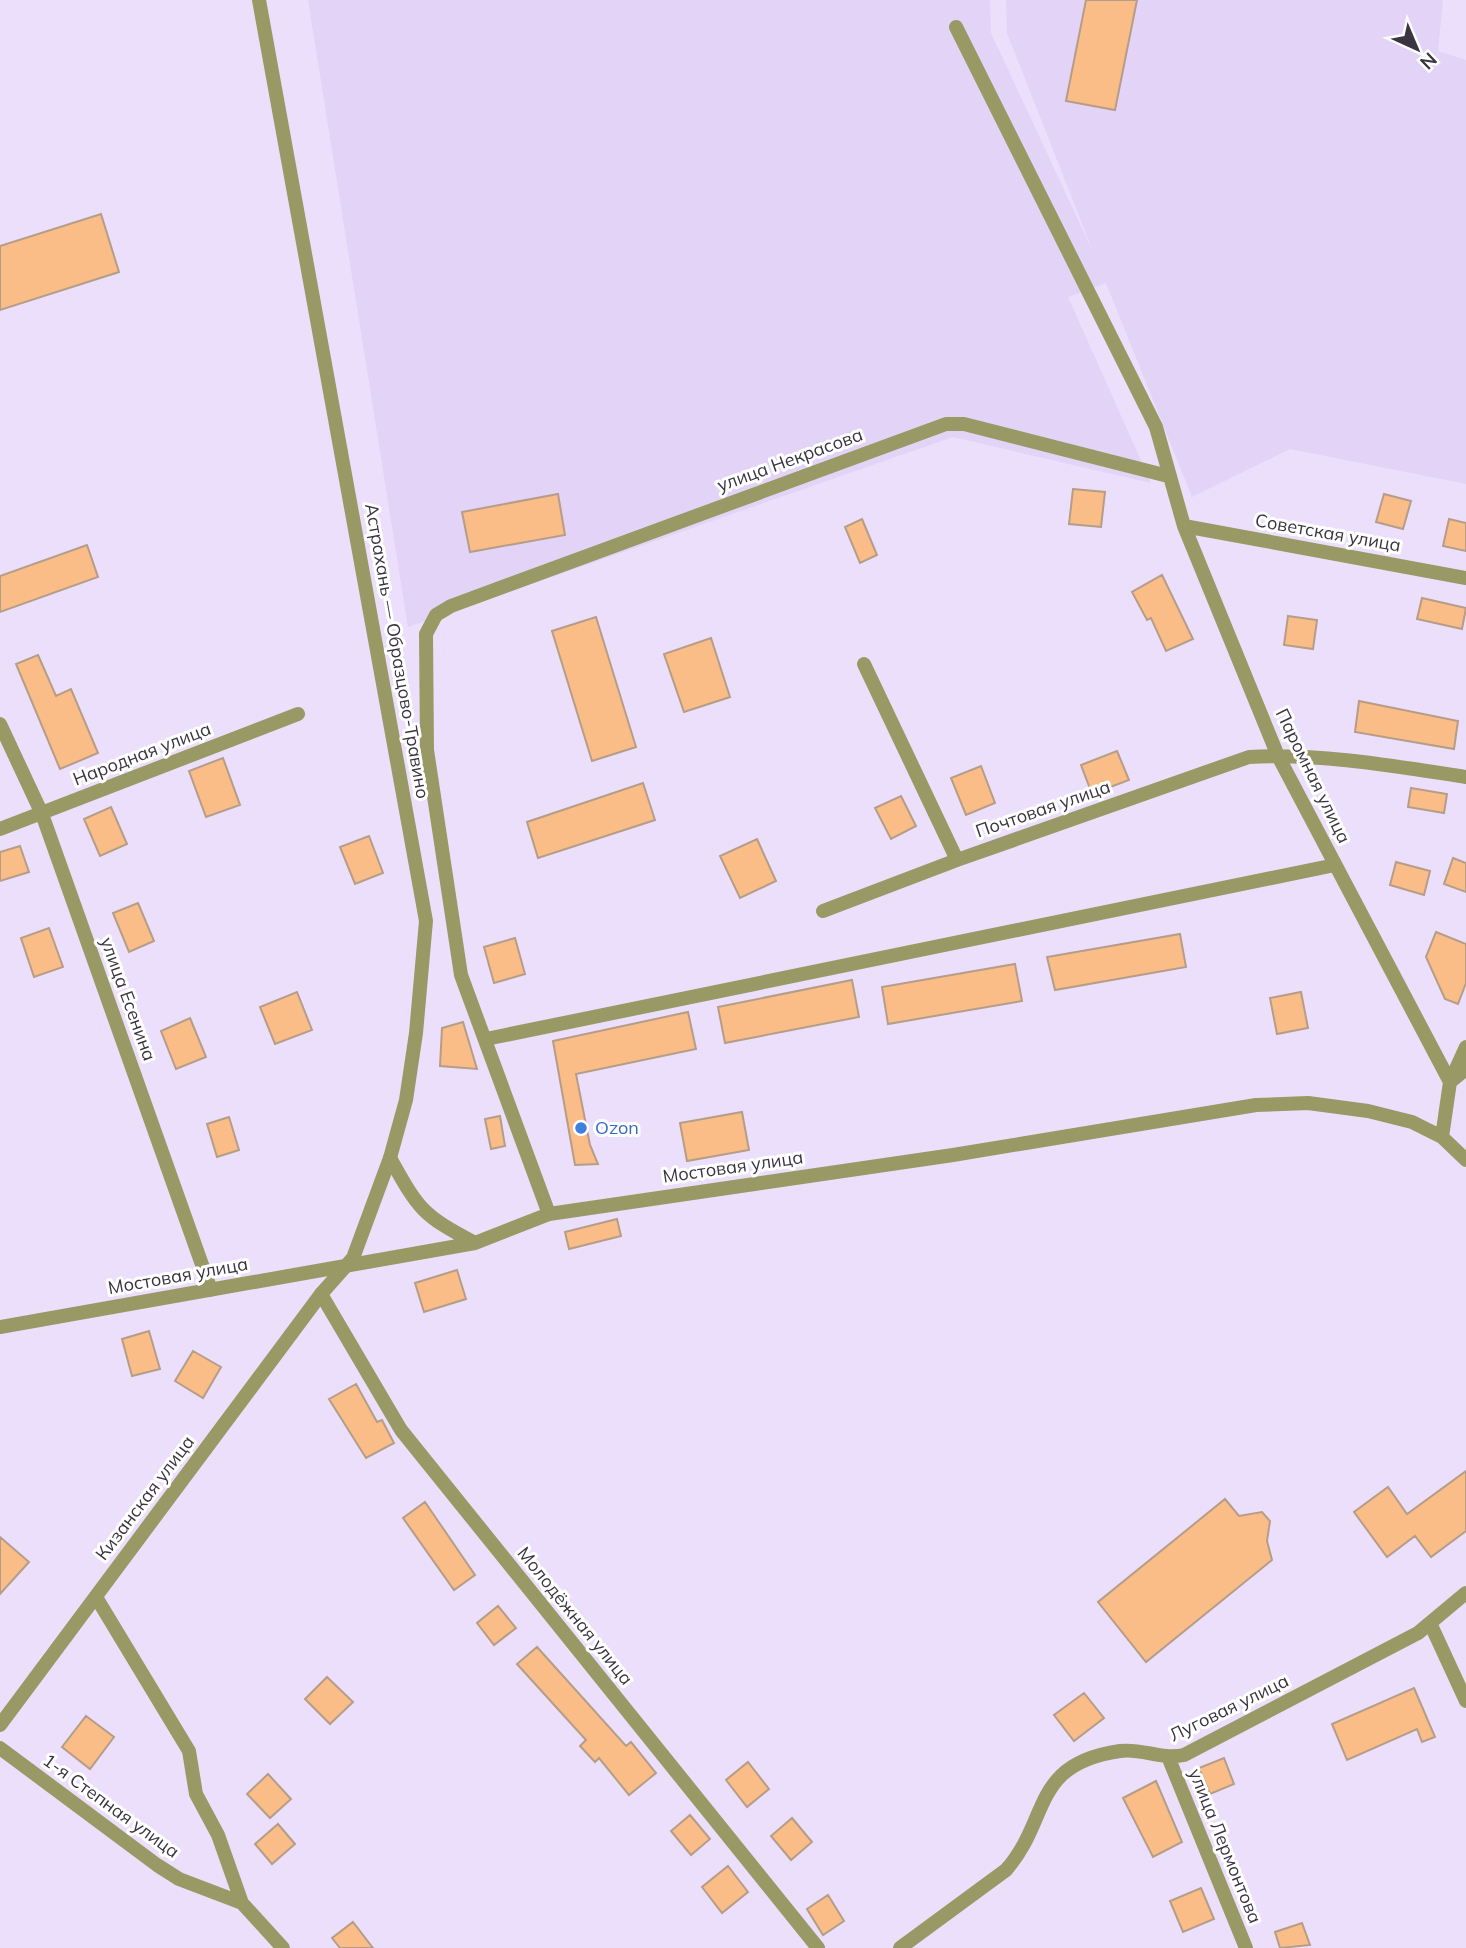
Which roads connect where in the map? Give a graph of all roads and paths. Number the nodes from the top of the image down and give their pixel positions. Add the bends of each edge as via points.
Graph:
1 (259, 0) edge
2 (956, 27) dead end
3 (1168, 476) junction
4 (1184, 526) junction
5 (1466, 578) edge
6 (864, 664) dead end
7 (298, 714) dead end
8 (0, 724) edge
9 (1279, 756) junction
10 (1466, 777) edge
11 (42, 814) junction
12 (0, 829) edge
13 (957, 860) junction
14 (1335, 865) junction
15 (823, 911) dead end
16 (486, 1039) junction
17 (1466, 1047) edge
18 (1466, 1069) edge
19 (1450, 1082) junction
20 (1442, 1137) junction
21 (390, 1158) junction
22 (1466, 1160) edge
23 (549, 1214) junction
24 (475, 1243) junction
25 (345, 1266) junction
26 (211, 1290) junction
27 (321, 1294) junction
28 (0, 1327) edge
29 (1466, 1592) edge
30 (96, 1597) junction
31 (1430, 1623) junction
32 (1466, 1701) edge
33 (0, 1725) edge
34 (0, 1748) edge
35 (1169, 1759) junction
36 (242, 1903) junction
37 (283, 1948) edge
38 (818, 1948) edge
39 (900, 1948) edge
40 (1246, 1948) edge

1 - 21 street, Астрахань — Образцово-Травино via 426,921 408,1086
2 - 3 street, Паромная улица via 1156,427
3 - 4 street, Паромная улица
3 - 16 street, улица Некрасова via 964,424 947,424 436,615 426,634 427,750 461,975
4 - 5 street, Советская улица
4 - 9 street, Паромная улица
6 - 13 street
7 - 11 street, Народная улица
8 - 11 street, улица Есенина
9 - 10 street, Почтовая улица via 1382,764
9 - 13 street, Почтовая улица via 1249,757
9 - 14 street, Паромная улица
11 - 12 street, Народная улица
11 - 26 street, улица Есенина
13 - 15 street, Почтовая улица
14 - 16 street
14 - 19 street, Паромная улица
16 - 23 street
17 - 19 street
18 - 19 street
19 - 20 street
20 - 22 street, Мостовая улица
20 - 23 street, Мостовая улица via 1427,1128 1368,1111 1308,1103 1256,1105
21 - 24 street via 421,1210
21 - 25 street, Астрахань — Образцово-Травино via 353,1258
23 - 24 street, Мостовая улица
24 - 25 street, Мостовая улица
25 - 26 street, Мостовая улица
25 - 27 street, Астрахань — Образцово-Травино
26 - 28 street, Мостовая улица
27 - 30 street, Кизанская улица
27 - 38 street, Молодёжная улица via 401,1430
29 - 31 street, Луговая улица
30 - 33 street, Кизанская улица
30 - 36 street, 1-я Степная улица via 189,1751 196,1794 218,1835
31 - 32 street
31 - 35 street, Луговая улица via 1196,1749
34 - 36 street, 1-я Степная улица via 157,1865 179,1879
35 - 39 street, Луговая улица via 1119,1751 1067,1770 1044,1795 1016,1859 1006,1870
35 - 40 street, улица Лермонтова
36 - 37 street, 1-я Степная улица

